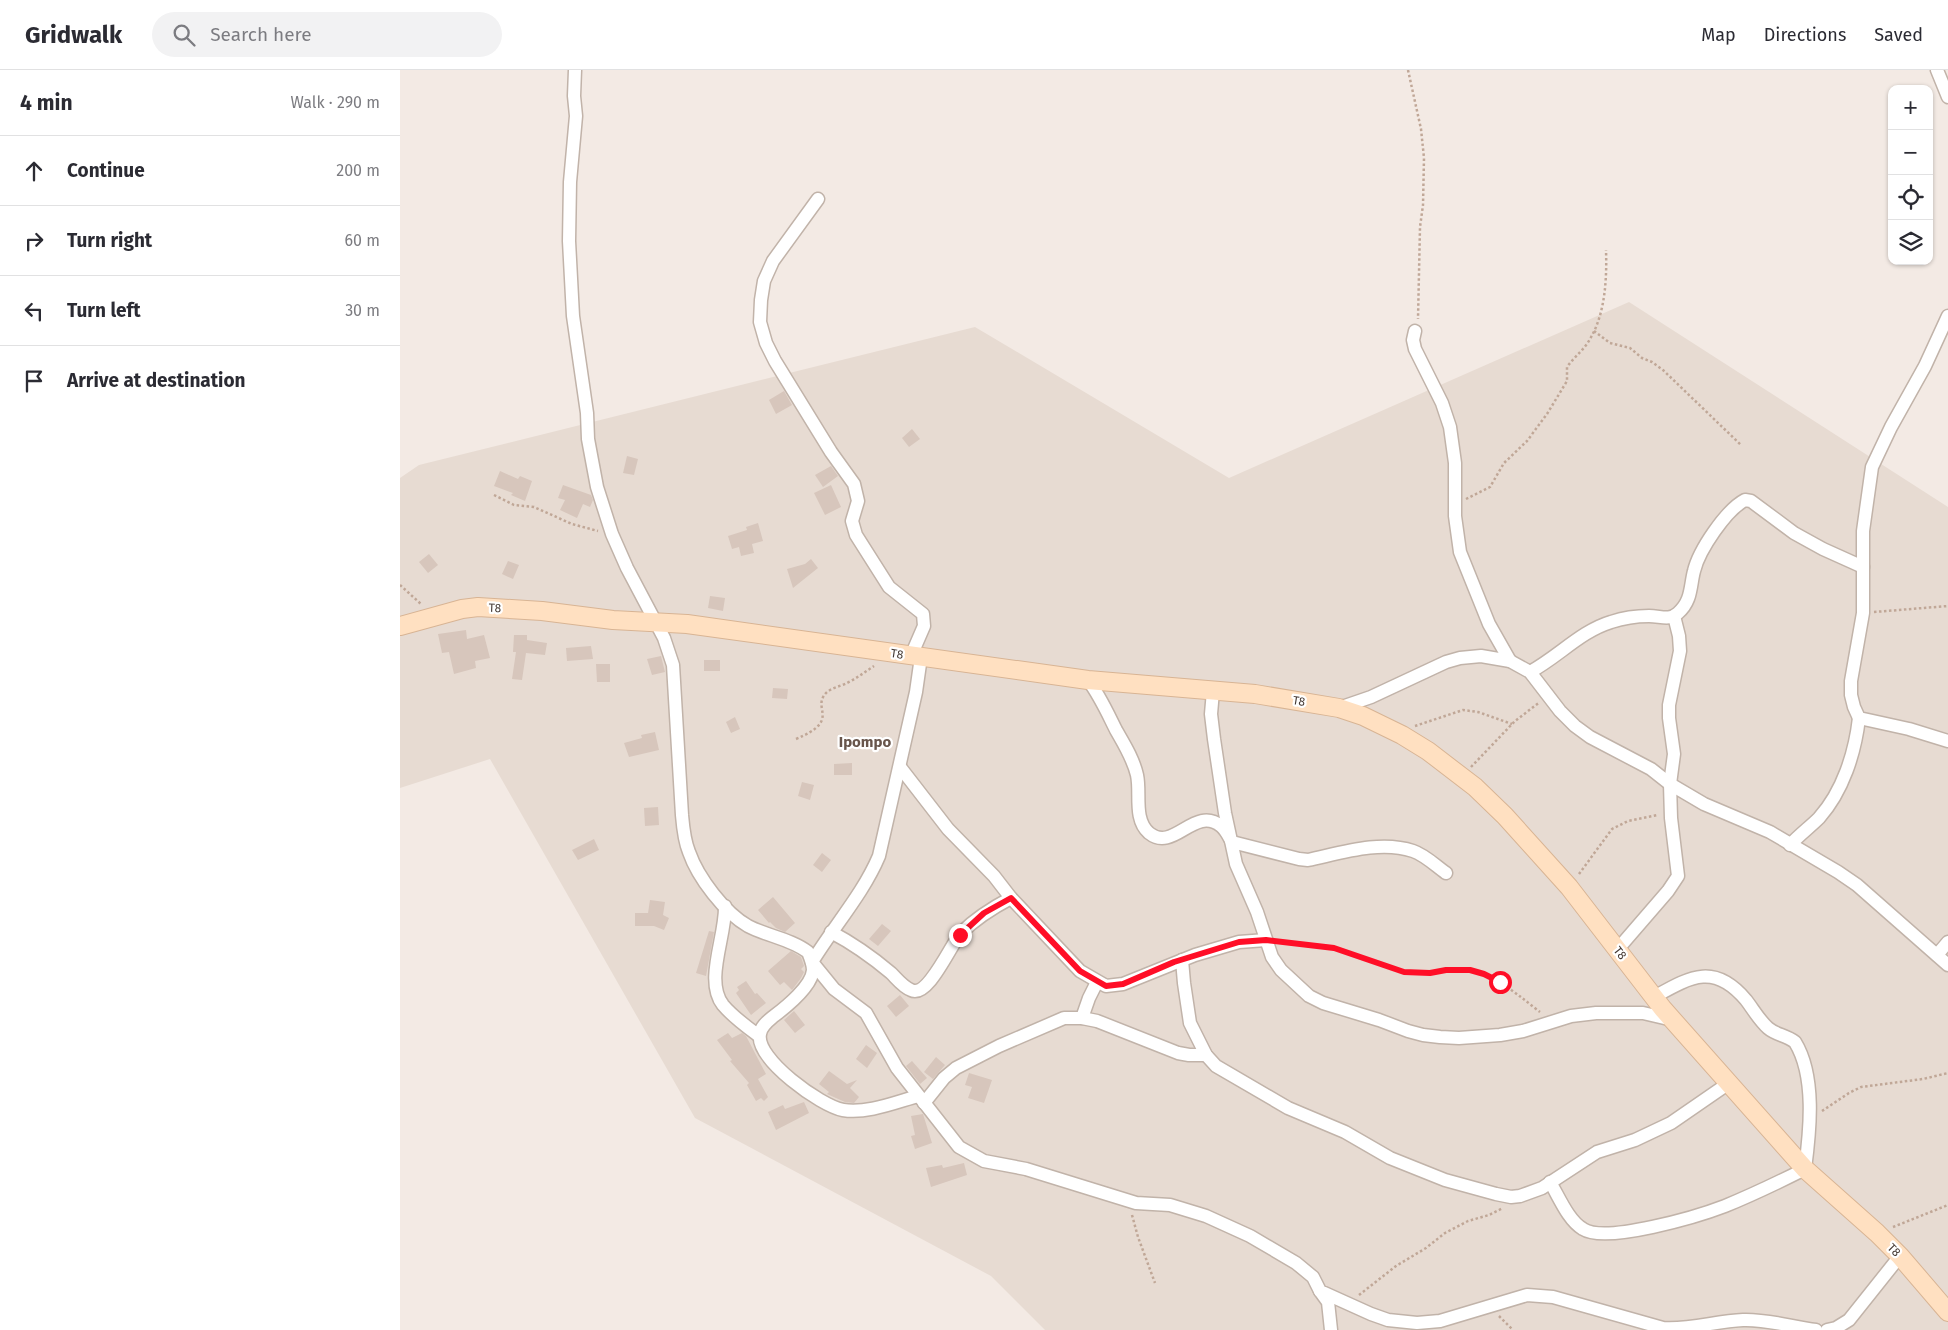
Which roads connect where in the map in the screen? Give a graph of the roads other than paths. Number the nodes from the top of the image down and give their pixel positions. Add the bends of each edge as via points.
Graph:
1 (576, 70) edge
2 (1937, 70) edge
3 (1948, 97) edge
4 (818, 198) dead end
5 (1948, 316) edge
6 (1416, 331) road end
7 (1862, 567) junction
8 (1674, 616) junction
9 (654, 622) junction
10 (400, 626) edge
11 (916, 656) junction
12 (1510, 661) junction
13 (1530, 672) junction
14 (1088, 680) junction
15 (1213, 690) junction
16 (1339, 708) junction
17 (1860, 718) junction
18 (1948, 741) edge
19 (900, 767) junction
20 (1670, 784) junction
21 (1232, 842) junction
22 (1790, 845) junction
23 (1446, 873) dead end
24 (1011, 898) junction
25 (725, 906) junction
26 (831, 932) junction
27 (1266, 940) junction
28 (1948, 942) edge
29 (1617, 950) junction
30 (1937, 955) junction
31 (1182, 960) junction
32 (812, 962) junction
33 (1948, 966) edge
34 (1097, 982) junction
35 (1654, 997) junction
36 (1082, 1018) junction
37 (1673, 1020) junction
38 (759, 1036) junction
39 (1206, 1055) junction
40 (1729, 1083) junction
41 (921, 1100) junction
42 (1805, 1169) junction
43 (1550, 1182) junction
44 (1900, 1256) junction
45 (1320, 1291) junction
46 (1948, 1312) edge
47 (1331, 1330) edge
48 (1816, 1330) edge
49 (1827, 1330) edge

1 - 9 street via 569,209 573,316 593,473 612,534
2 - 3 street
4 - 11 street via 773,261 764,281 760,322 775,361 854,484 858,501 852,521 861,543 889,587 923,614 924,626
5 - 7 street via 1926,366 1872,467 1865,509
6 - 12 street via 1415,349 1450,426 1460,552 1489,624
7 - 8 street via 1794,533 1751,501 1745,500 1728,516 1700,554 1691,591
7 - 17 street via 1863,613 1851,681 1851,695
8 - 13 street via 1613,621 1595,628
8 - 20 street via 1680,651 1669,706 1674,754
9 - 10 street, T8 via 499,608 462,609
9 - 11 street, T8
9 - 25 street via 664,638 673,664 684,834 699,873
11 - 14 street, T8
11 - 19 street via 916,692
12 - 13 street
12 - 16 street via 1481,656 1460,658
13 - 20 street via 1574,726 1651,769
14 - 15 street, T8
14 - 21 street via 1108,711 1134,764 1138,777 1139,816 1148,832 1160,839 1168,839 1198,821 1206,820 1222,827
15 - 16 street, T8
15 - 21 street via 1214,739
16 - 29 street, T8 via 1398,733 1475,787 1569,888
17 - 18 street
17 - 22 street via 1856,744 1831,801
19 - 24 street via 948,829
19 - 26 street via 879,856 855,900
20 - 22 street via 1704,804 1770,832
20 - 29 street via 1678,876
21 - 23 street via 1308,860 1358,850 1394,848 1413,851
21 - 27 street via 1236,864
22 - 30 street via 1857,885
24 - 26 street via 970,925 952,946 927,986 919,991 913,992 868,955
24 - 34 street via 1080,971
25 - 32 street via 748,926 800,946 808,952
25 - 38 street via 726,920 714,975 715,987 723,1005
26 - 32 street
27 - 31 street via 1239,942
27 - 37 street via 1281,970 1309,996 1423,1036 1500,1035 1579,1015 1626,1012
28 - 30 street
29 - 35 street, T8
30 - 33 street
31 - 34 street via 1123,984 1112,986
31 - 39 street via 1190,1023
32 - 38 street via 813,971 806,985 761,1028
32 - 41 street via 834,989 866,1014 897,1068
34 - 36 street
35 - 37 street, T8
35 - 42 street via 1691,978 1720,979 1746,1000 1767,1027 1795,1042 1807,1075 1810,1118
36 - 39 street via 1118,1028 1178,1053
36 - 41 street via 1064,1018 973,1058 950,1072
37 - 40 street, T8
38 - 41 street via 774,1064 785,1075 830,1105 843,1110
39 - 43 street via 1216,1066 1288,1108 1345,1132 1390,1158 1462,1186 1516,1196 1542,1188
40 - 42 street, T8
40 - 43 street via 1666,1126 1597,1152
41 - 45 street via 959,1147 984,1161 1026,1169 1130,1201 1187,1209 1233,1227 1296,1263 1313,1277
42 - 43 street via 1723,1207 1648,1228 1606,1234 1583,1229 1568,1212
42 - 44 street, T8
44 - 46 street, T8
44 - 49 street via 1849,1320
45 - 47 street via 1328,1302
45 - 48 street via 1388,1320 1417,1323 1440,1321 1527,1295 1539,1295 1663,1328 1746,1320

